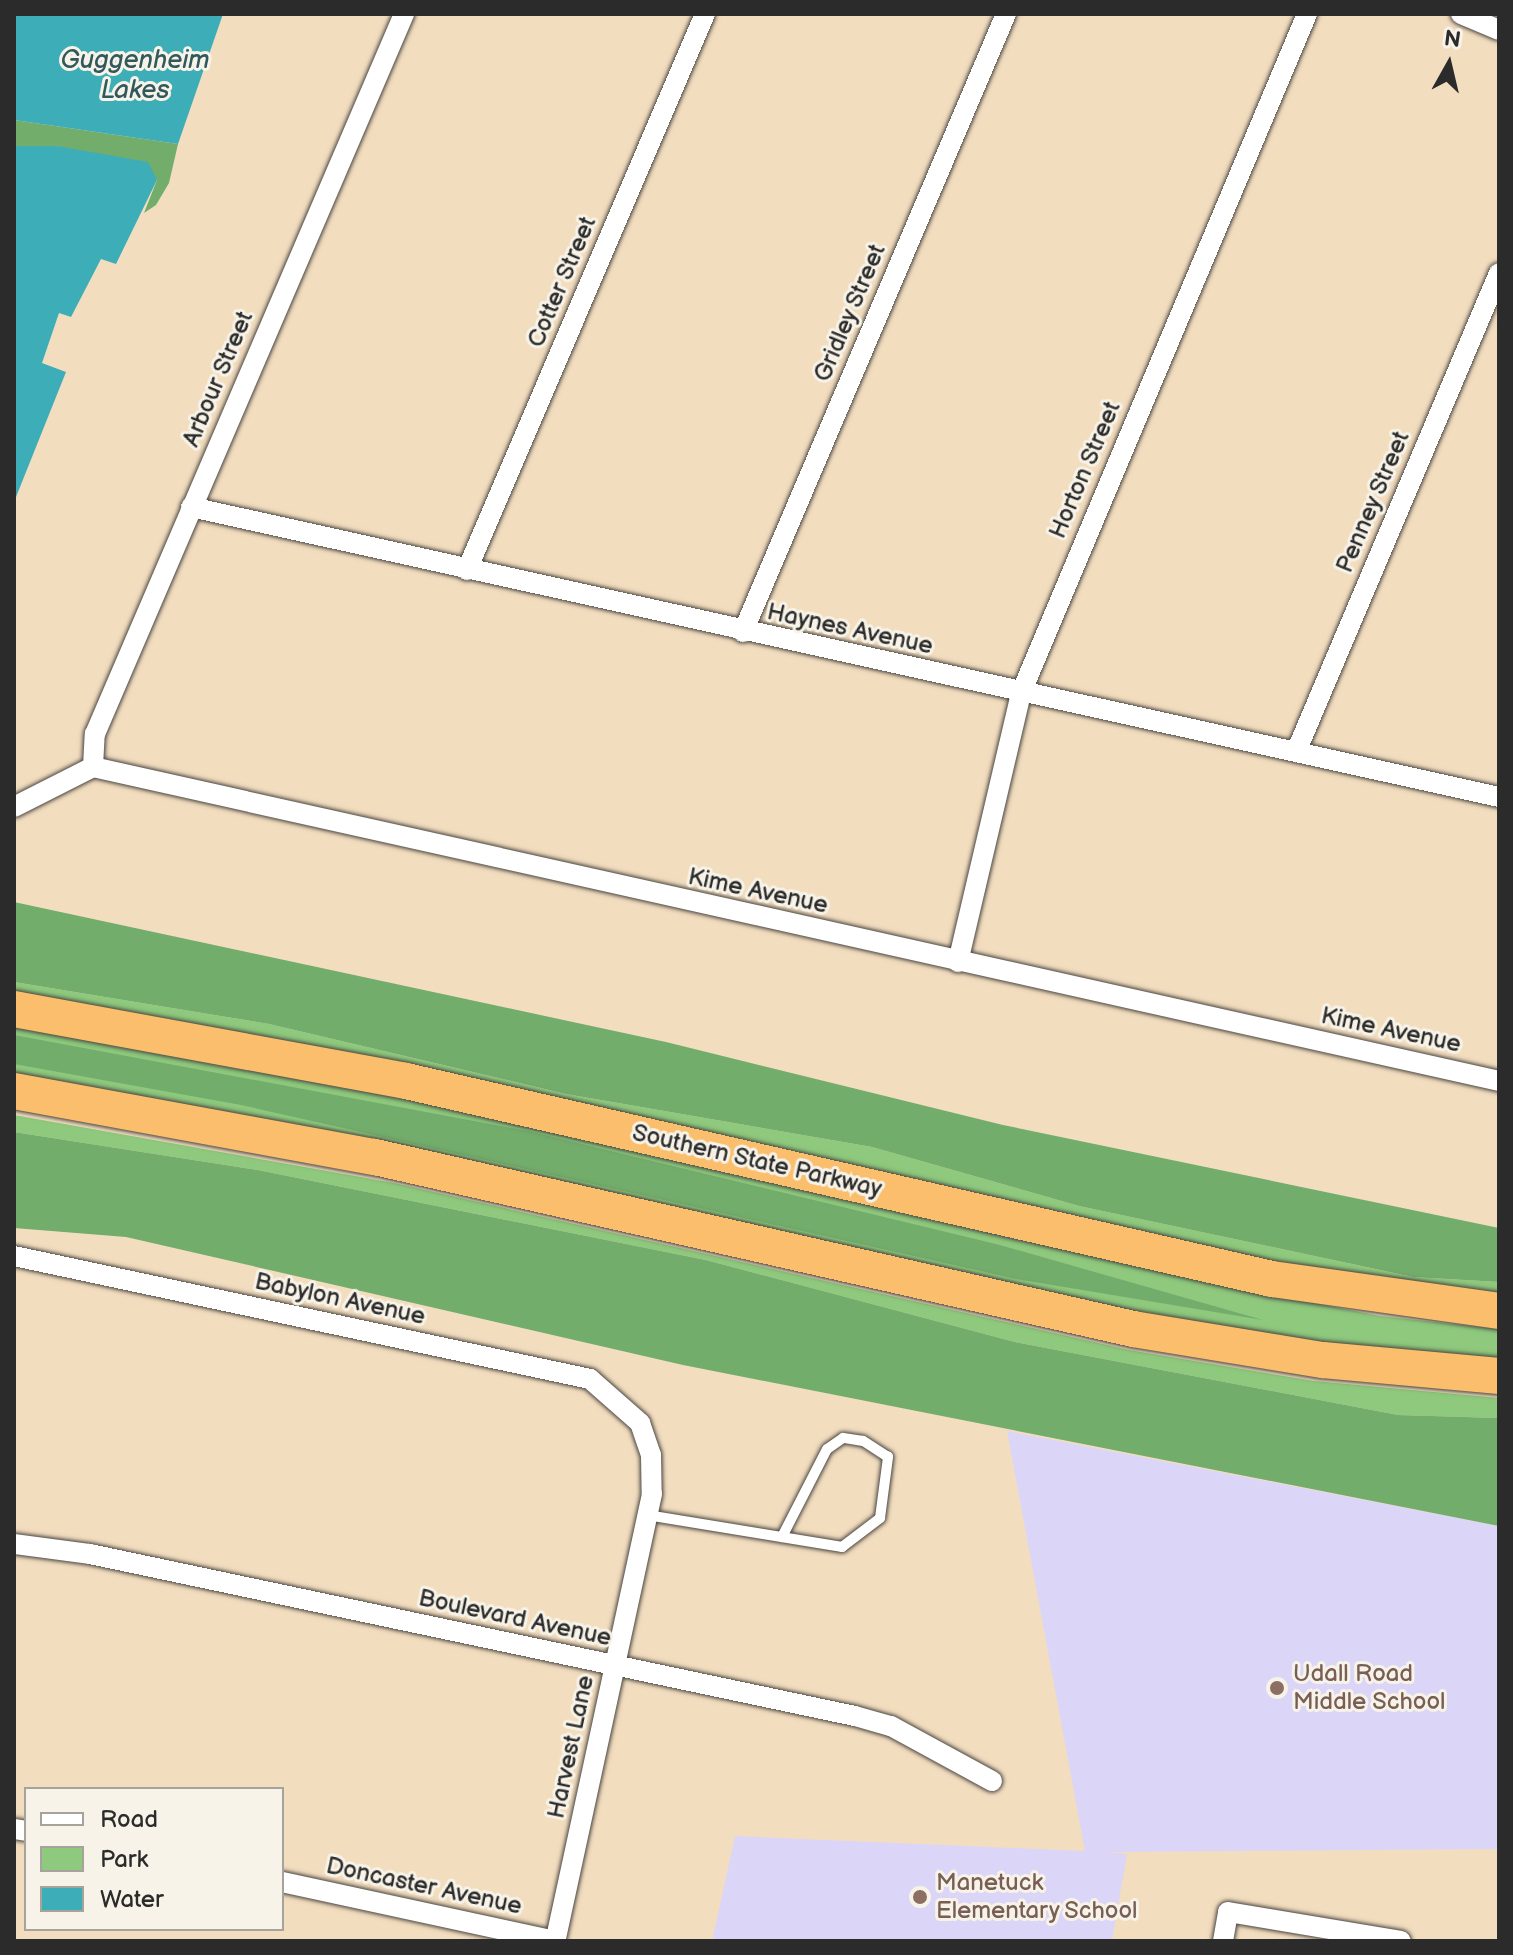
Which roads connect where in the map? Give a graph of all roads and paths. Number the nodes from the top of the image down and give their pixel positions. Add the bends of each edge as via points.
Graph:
1 (404, 14) edge
2 (705, 14) edge
3 (1006, 14) edge
4 (1307, 14) edge
5 (1461, 14) edge
6 (1499, 30) edge
7 (1499, 273) edge
8 (191, 507) junction
9 (467, 570) junction
10 (743, 632) junction
11 (1021, 693) junction
12 (1296, 752) junction
13 (93, 767) junction
14 (1499, 797) edge
15 (14, 807) edge
16 (958, 962) junction
17 (14, 1009) edge
18 (1499, 1081) edge
19 (14, 1091) edge
20 (14, 1256) edge
21 (1499, 1311) edge
22 (1499, 1376) edge
23 (640, 1423) joint
24 (647, 1515) junction
25 (782, 1537) junction
26 (14, 1544) edge
27 (615, 1665) junction
28 (992, 1781) dead end
29 (284, 1882) edge
30 (555, 1941) edge
31 (1223, 1941) edge
32 (1401, 1941) edge

1 - 8 street, Arbour Street
2 - 9 street, Cotter Street
3 - 10 street, Gridley Street
4 - 11 street, Horton Street
5 - 6 street
7 - 12 street, Penney Street
8 - 9 street, Haynes Avenue
8 - 13 street, Arbour Street via 95,734
9 - 10 street, Haynes Avenue
10 - 11 street, Haynes Avenue
11 - 12 street, Haynes Avenue
11 - 16 street, Horton Street
12 - 14 street, Haynes Avenue
13 - 15 street
13 - 16 street, Kime Avenue
16 - 18 street, Kime Avenue
17 - 21 highway, Southern State Parkway via 406,1081 1272,1279
19 - 22 highway via 375,1157 1133,1329 1323,1360
20 - 23 street, Babylon Avenue via 590,1379
23 - 24 street, Harvest Lane via 651,1455
24 - 25 lane
24 - 27 street, Harvest Lane
25 - 25 lane via 842,1547 861,1534 880,1518 888,1457 863,1441 843,1438 827,1449
26 - 27 street, Boulevard Avenue via 90,1554
27 - 28 street, Boulevard Avenue via 891,1726
27 - 30 street, Harvest Lane
29 - 30 street, Doncaster Avenue
31 - 32 street via 1228,1912

